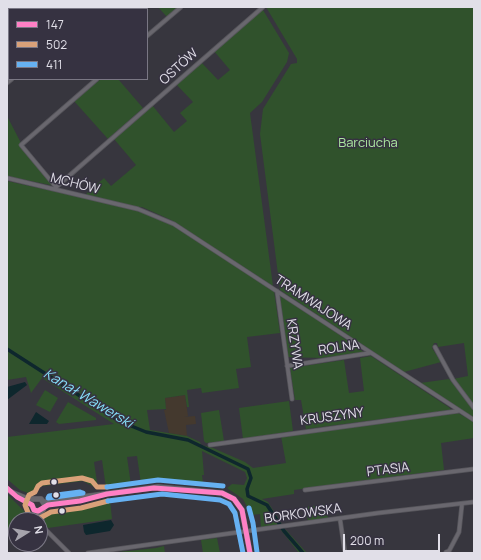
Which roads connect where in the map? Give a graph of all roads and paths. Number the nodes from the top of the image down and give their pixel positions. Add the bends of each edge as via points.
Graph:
1 (181, 7) edge
2 (262, 7) edge
3 (148, 35) edge
4 (95, 80) edge
5 (7, 178) edge
6 (55, 188) junction
7 (138, 209) joint
8 (277, 291) junction
9 (435, 347) dead end
10 (370, 353) junction
11 (287, 366) junction
12 (292, 399) dead end
13 (474, 408) edge
14 (458, 411) junction
15 (474, 420) edge
16 (210, 445) dead end
17 (474, 469) edge
18 (7, 488) edge
19 (305, 490) dead end
20 (474, 502) edge
21 (33, 503) junction
22 (462, 504) junction
23 (42, 507) junction
24 (41, 512) edge
25 (42, 512) edge
26 (340, 519) junction
27 (247, 532) junction
28 (48, 533) edge
29 (448, 552) edge
30 (68, 553) edge
31 (88, 553) edge
32 (250, 553) edge
33 (345, 553) edge

1 - 3 street
2 - 6 street, OSTÓW
4 - 6 street via 21,145
5 - 6 street, MCHÓW
6 - 7 street, MCHÓW
7 - 8 street, TRAMWAJOWA via 174,224
8 - 10 street, TRAMWAJOWA
8 - 11 street, KRZYWA
9 - 13 street via 453,380
10 - 11 street, ROLNA
10 - 14 street, TRAMWAJOWA
11 - 12 street, KRZYWA
14 - 15 street, TRAMWAJOWA
14 - 16 street, KRUSZYNY
17 - 19 street, PTASIA
18 - 21 street
20 - 22 street, BORKOWSKA
21 - 23 street
21 - 23 street via 40,499
22 - 26 street, BORKOWSKA
22 - 29 street via 460,529
23 - 24 street
23 - 25 street
23 - 27 street via 107,494 162,487 222,493 241,506
26 - 27 street, BORKOWSKA
26 - 33 street
27 - 31 street, BORKOWSKA
27 - 32 street
28 - 30 street

